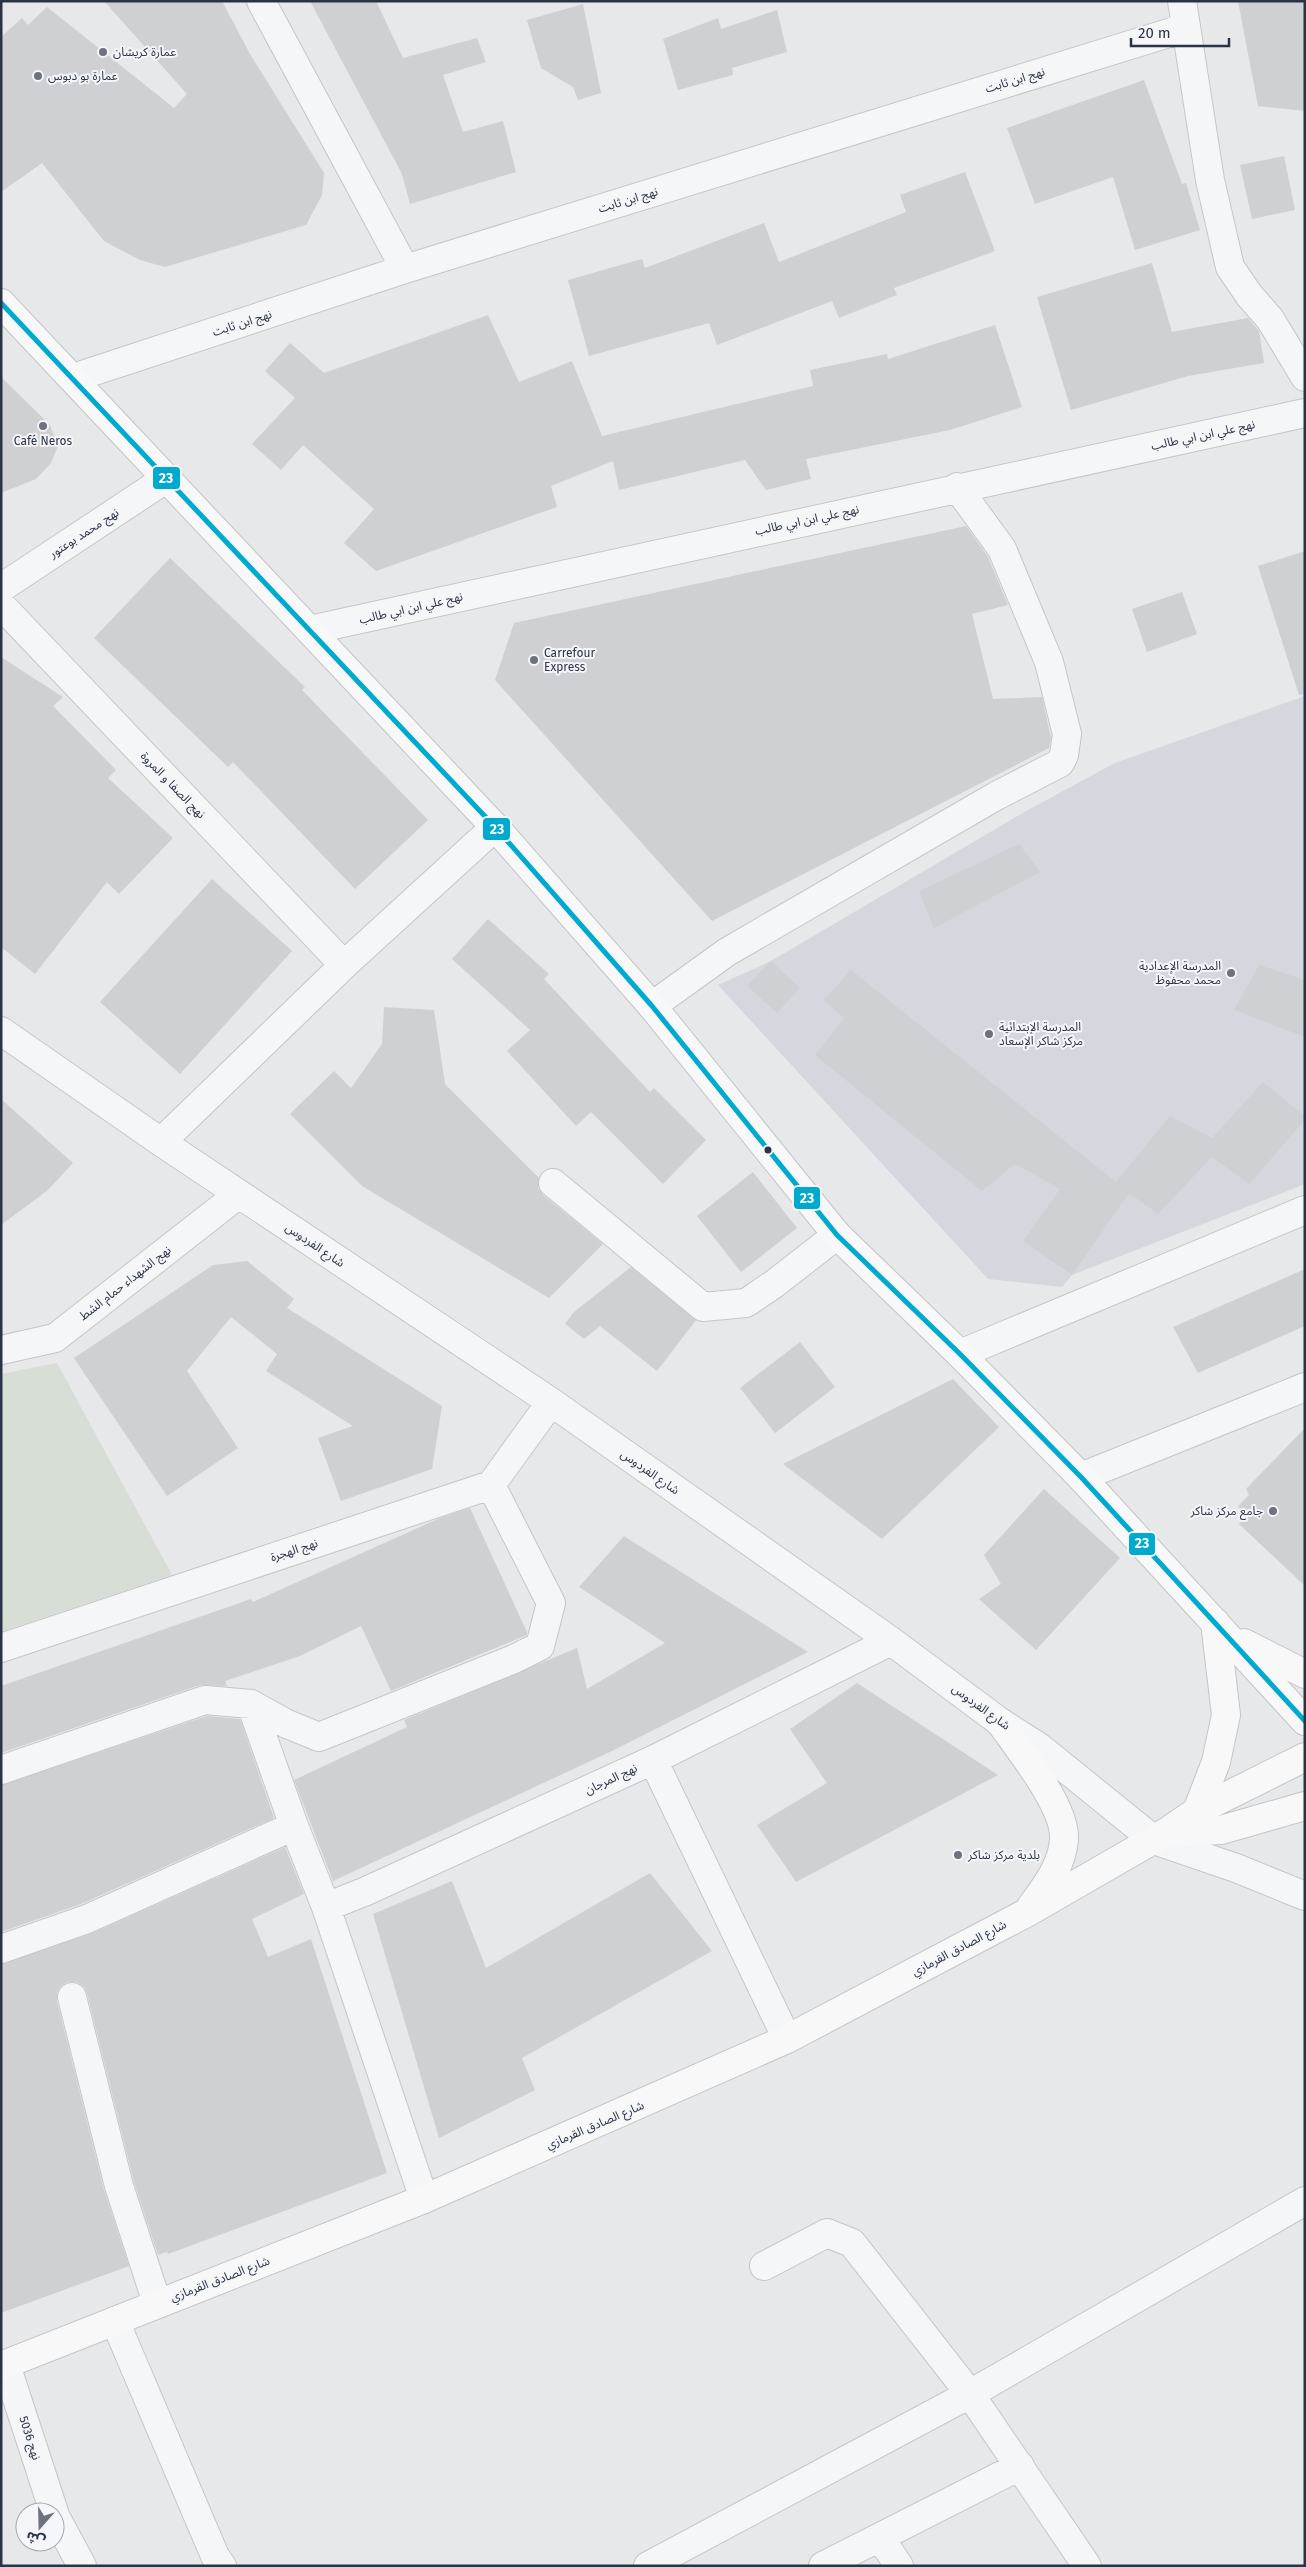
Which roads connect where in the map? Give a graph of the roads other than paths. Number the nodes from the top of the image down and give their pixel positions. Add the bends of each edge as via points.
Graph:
1 (261, 1) edge
2 (1182, 1) edge
3 (1185, 28) junction
4 (405, 269) junction
5 (1, 303) edge
6 (1305, 376) edge
7 (73, 378) junction
8 (1305, 413) edge
9 (168, 478) junction
10 (957, 487) junction
11 (1, 588) edge
12 (1, 605) edge
13 (310, 630) junction
14 (495, 827) junction
15 (344, 965) junction
16 (652, 1006) junction
17 (1, 1031) edge
18 (161, 1142) junction
19 (553, 1183) dead end
20 (239, 1194) junction
21 (1305, 1210) edge
22 (836, 1235) junction
23 (1, 1350) edge
24 (960, 1354) junction
25 (1305, 1387) edge
26 (551, 1402) junction
27 (1081, 1477) junction
28 (491, 1484) junction
29 (1220, 1628) junction
30 (891, 1641) junction
31 (1, 1648) edge
32 (1305, 1674) edge
33 (251, 1704) junction
34 (1305, 1721) edge
35 (1000, 1722) junction
36 (1305, 1758) edge
37 (653, 1760) junction
38 (1, 1770) edge
39 (1305, 1806) edge
40 (1197, 1811) junction
41 (294, 1826) junction
42 (1159, 1836) junction
43 (1305, 1896) edge
44 (326, 1907) junction
45 (1028, 1912) junction
46 (1, 1948) edge
47 (72, 1997) dead end
48 (787, 2039) junction
49 (424, 2199) junction
50 (1305, 2201) edge
51 (764, 2266) dead end
52 (158, 2304) junction
53 (115, 2321) junction
54 (4, 2365) edge
55 (970, 2394) junction
56 (1020, 2466) junction
57 (51, 2502) edge
58 (65, 2535) edge
59 (880, 2537) junction
60 (82, 2566) edge
61 (222, 2566) edge
62 (648, 2566) edge
63 (823, 2566) edge
64 (899, 2566) edge
65 (1087, 2566) edge

1 - 4 street
2 - 3 street
3 - 4 street, نهج ابن ثابت
3 - 6 street via 1210,180 1230,267 1270,319
4 - 7 street, نهج ابن ثابت
5 - 7 main road
7 - 9 main road
8 - 10 street, نهج علي ابن ابي طالب
9 - 11 street, نهج محمد بوعتور
9 - 13 main road
10 - 13 street, نهج علي ابن ابي طالب
10 - 16 street via 1002,549 1049,662 1067,734 1060,763 996,796 727,952
12 - 15 street, نهج الصفا و المروة
13 - 14 main road
14 - 15 street
14 - 16 main road
15 - 18 street
16 - 22 main road
17 - 18 street, شارع الفردوس
18 - 20 street, شارع الفردوس
19 - 22 street via 703,1307 746,1303
20 - 23 street, نهج الشهداء حمام الشط via 55,1338
20 - 26 street, شارع الفردوس
21 - 24 street
22 - 24 main road
24 - 27 main road
25 - 27 street
26 - 28 street
26 - 30 street, شارع الفردوس
27 - 29 main road
28 - 31 street, نهج الهجرة
28 - 33 street via 551,1604 540,1646 319,1737
29 - 32 main road
29 - 34 main road
29 - 40 main road via 1226,1715 1216,1762
30 - 35 street, شارع الفردوس
30 - 37 street, نهج المرجان
33 - 38 street via 205,1700
33 - 41 street
35 - 42 street, شارع الفردوس
35 - 45 main road via 1056,1804 1064,1839 1060,1859
36 - 40 main road, شارع الصادق القرمازي
37 - 44 street, نهج المرجان
37 - 48 street
39 - 42 main road, شارع الصادق القرمازي via 1221,1830
40 - 42 main road, شارع الصادق القرمازي
41 - 44 street
41 - 46 street via 87,1919
42 - 43 street, شارع الفردوس
42 - 45 main road, شارع الصادق القرمازي
44 - 49 street
45 - 48 main road, شارع الصادق القرمازي
47 - 52 street via 119,2186
48 - 49 main road, شارع الصادق القرمازي
49 - 52 main road, شارع الصادق القرمازي
50 - 55 street
51 - 55 street via 827,2233 852,2243
52 - 53 main road, شارع الصادق القرمازي
53 - 54 main road, شارع الصادق القرمازي
53 - 61 street
54 - 57 street, نهج 5036
55 - 56 street
55 - 62 street
56 - 59 street
56 - 65 street
58 - 60 street
59 - 63 street
59 - 64 street

